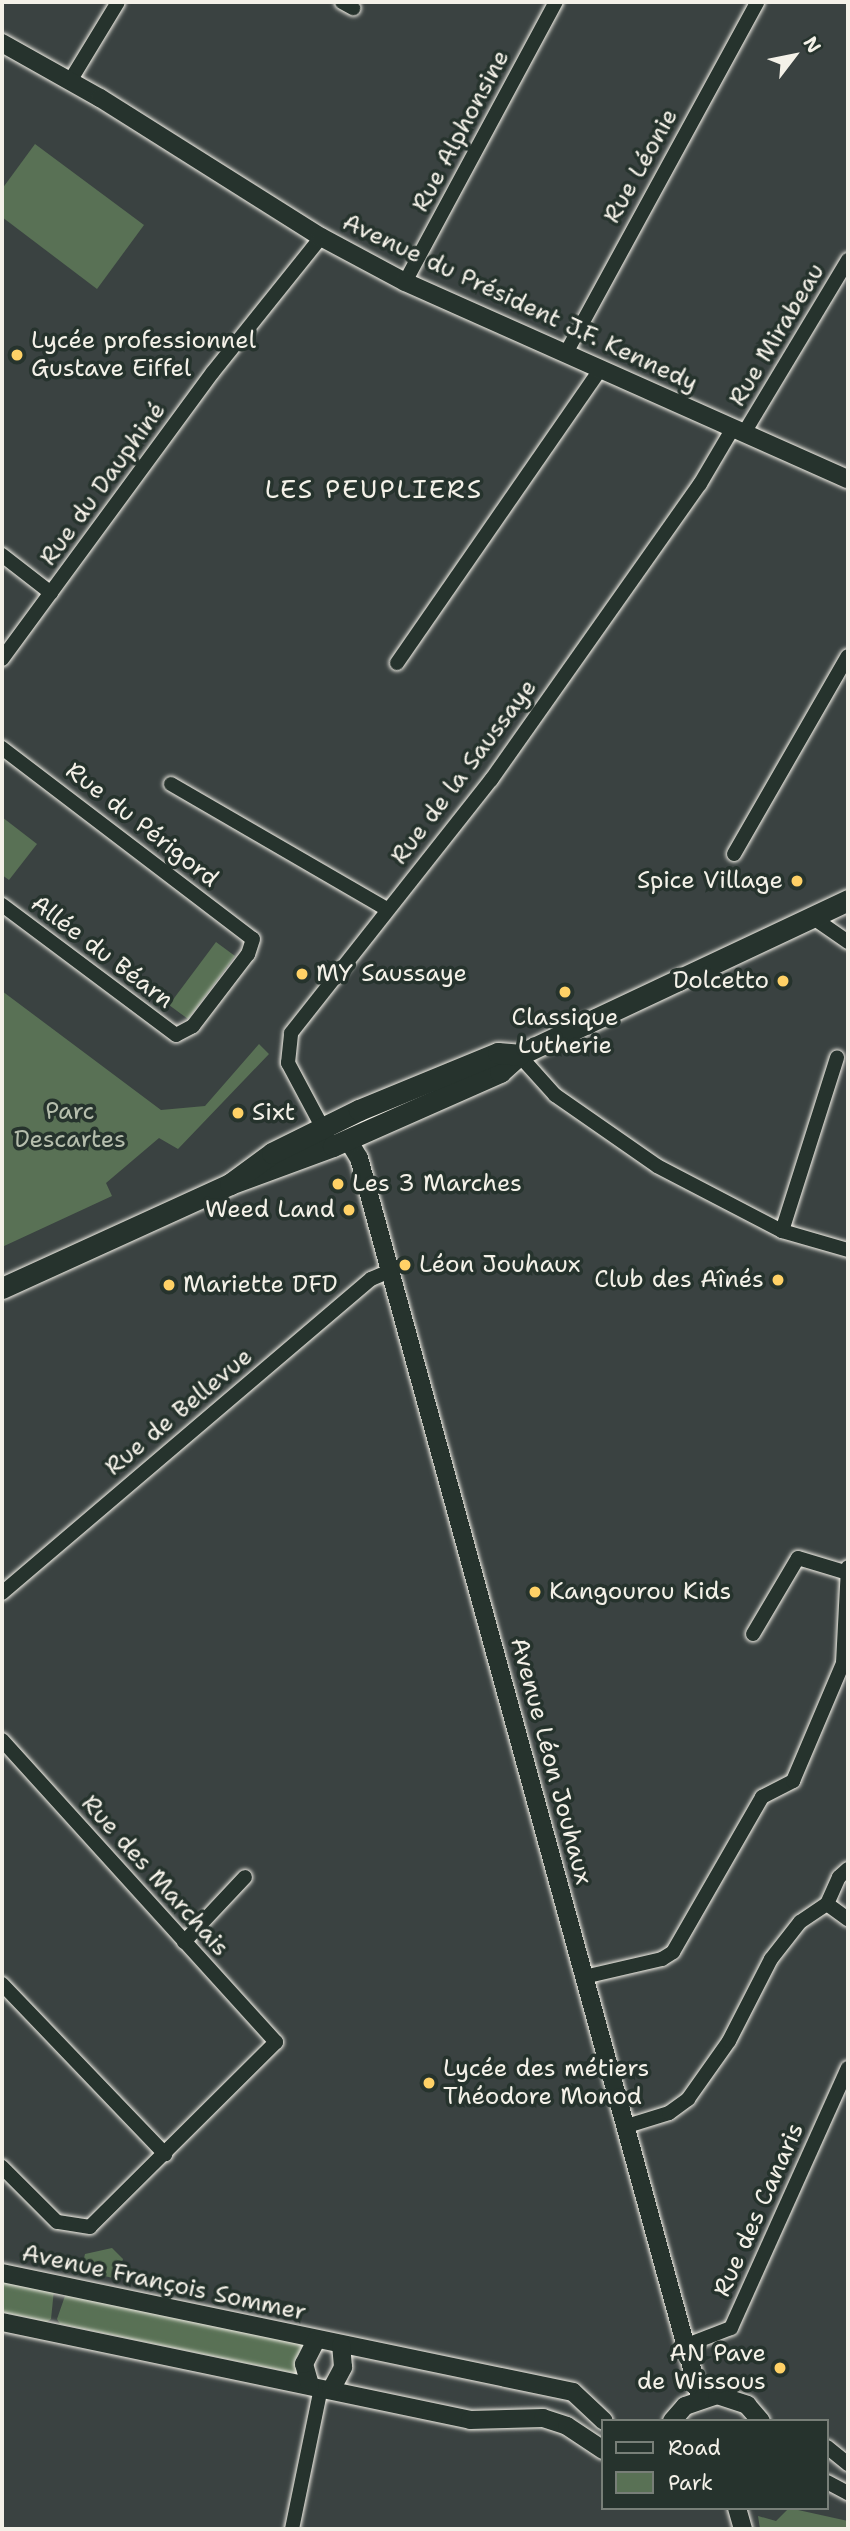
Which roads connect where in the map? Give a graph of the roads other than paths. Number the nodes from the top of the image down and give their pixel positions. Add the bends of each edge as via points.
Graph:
1 (118, 2) edge
2 (556, 2) edge
3 (757, 2) edge
4 (2, 43) edge
5 (70, 81) junction
6 (321, 237) junction
7 (848, 260) edge
8 (405, 282) junction
9 (566, 353) junction
10 (600, 370) junction
11 (738, 430) junction
12 (848, 480) edge
13 (2, 555) edge
14 (51, 593) junction
15 (848, 656) edge
16 (2, 659) edge
17 (397, 663) dead end
18 (2, 748) edge
19 (171, 784) dead end
20 (734, 854) dead end
21 (848, 900) edge
22 (2, 905) edge
23 (387, 909) junction
24 (813, 917) junction
25 (848, 942) edge
26 (176, 1035) joint
27 (519, 1055) junction
28 (837, 1058) dead end
29 (336, 1134) junction
30 (782, 1231) junction
31 (848, 1250) edge
32 (390, 1271) junction
33 (2, 1288) edge
34 (848, 1567) edge
35 (848, 1573) edge
36 (2, 1593) edge
37 (753, 1634) dead end
38 (2, 1740) edge
39 (848, 1869) edge
40 (245, 1877) dead end
41 (827, 1904) junction
42 (848, 1919) edge
43 (184, 1942) junction
44 (584, 1977) junction
45 (2, 1984) edge
46 (848, 2068) edge
47 (627, 2126) junction
48 (165, 2154) junction
49 (2, 2167) edge
50 (2, 2273) edge
51 (2, 2322) edge
52 (316, 2340) junction
53 (341, 2345) junction
54 (687, 2345) junction
55 (320, 2388) junction
56 (700, 2398) junction
57 (602, 2419) edge
58 (674, 2419) edge
59 (759, 2419) edge
60 (602, 2449) edge
61 (829, 2449) edge
62 (848, 2464) edge
63 (829, 2483) edge
64 (848, 2493) edge
65 (738, 2510) edge
66 (292, 2529) edge
67 (743, 2529) edge

1 - 5 street
2 - 8 street, Rue Alphonsine
3 - 9 street, Rue Léonie
4 - 5 street, Avenue du Président J.F. Kennedy
5 - 6 street, Avenue du Président J.F. Kennedy
6 - 8 street, Avenue du Président J.F. Kennedy
6 - 14 street, Rue du Dauphiné via 213,372
7 - 11 street, Rue Mirabeau
8 - 9 street, Avenue du Président J.F. Kennedy
9 - 10 street, Avenue du Président J.F. Kennedy
10 - 11 street, Avenue du Président J.F. Kennedy
10 - 17 street
11 - 12 street, Avenue du Président J.F. Kennedy
11 - 23 street, Rue de la Saussaye via 469,810
13 - 14 street
14 - 16 street, Rue du Dauphiné
15 - 20 street
18 - 26 street, Rue du Périgord via 253,939 248,954 193,1026
19 - 23 street
21 - 24 main road
22 - 26 street, Allée du Béarn
23 - 29 street, Rue de la Saussaye via 291,1033 288,1063
24 - 25 street
24 - 27 main road
27 - 29 main road via 506,1069
27 - 29 main road via 498,1053 419,1086
27 - 30 street via 555,1095 657,1166
28 - 30 street
29 - 32 street, Avenue Léon Jouhaux via 359,1158
29 - 33 main road
30 - 31 street
32 - 36 street, Rue de Bellevue via 371,1279
32 - 44 street, Avenue Léon Jouhaux
34 - 35 street
35 - 37 street via 798,1558
35 - 44 street via 842,1663 793,1781 762,1797 673,1952 662,1959
38 - 43 street, Rue des Marchais
39 - 41 street via 839,1877
40 - 43 street
41 - 42 street
41 - 47 street via 800,1922 771,1959 729,2041 688,2099 669,2113
43 - 48 street, Rue des Marchais via 276,2042
44 - 47 street, Avenue Léon Jouhaux
45 - 48 street
46 - 54 street, Rue des Canaris via 731,2328
47 - 54 street, Avenue Léon Jouhaux
48 - 49 street via 101,2219 78,2228 57,2222
50 - 52 street, Avenue François Sommer
51 - 55 street
52 - 53 street, Avenue François Sommer
52 - 55 street via 304,2364
53 - 55 street via 343,2367
53 - 57 street via 573,2392
54 - 56 street, Avenue Léon Jouhaux
55 - 60 street via 470,2420 543,2418 568,2426
55 - 66 street
56 - 58 street
56 - 59 street via 733,2398
61 - 62 street
63 - 64 street
65 - 67 street

